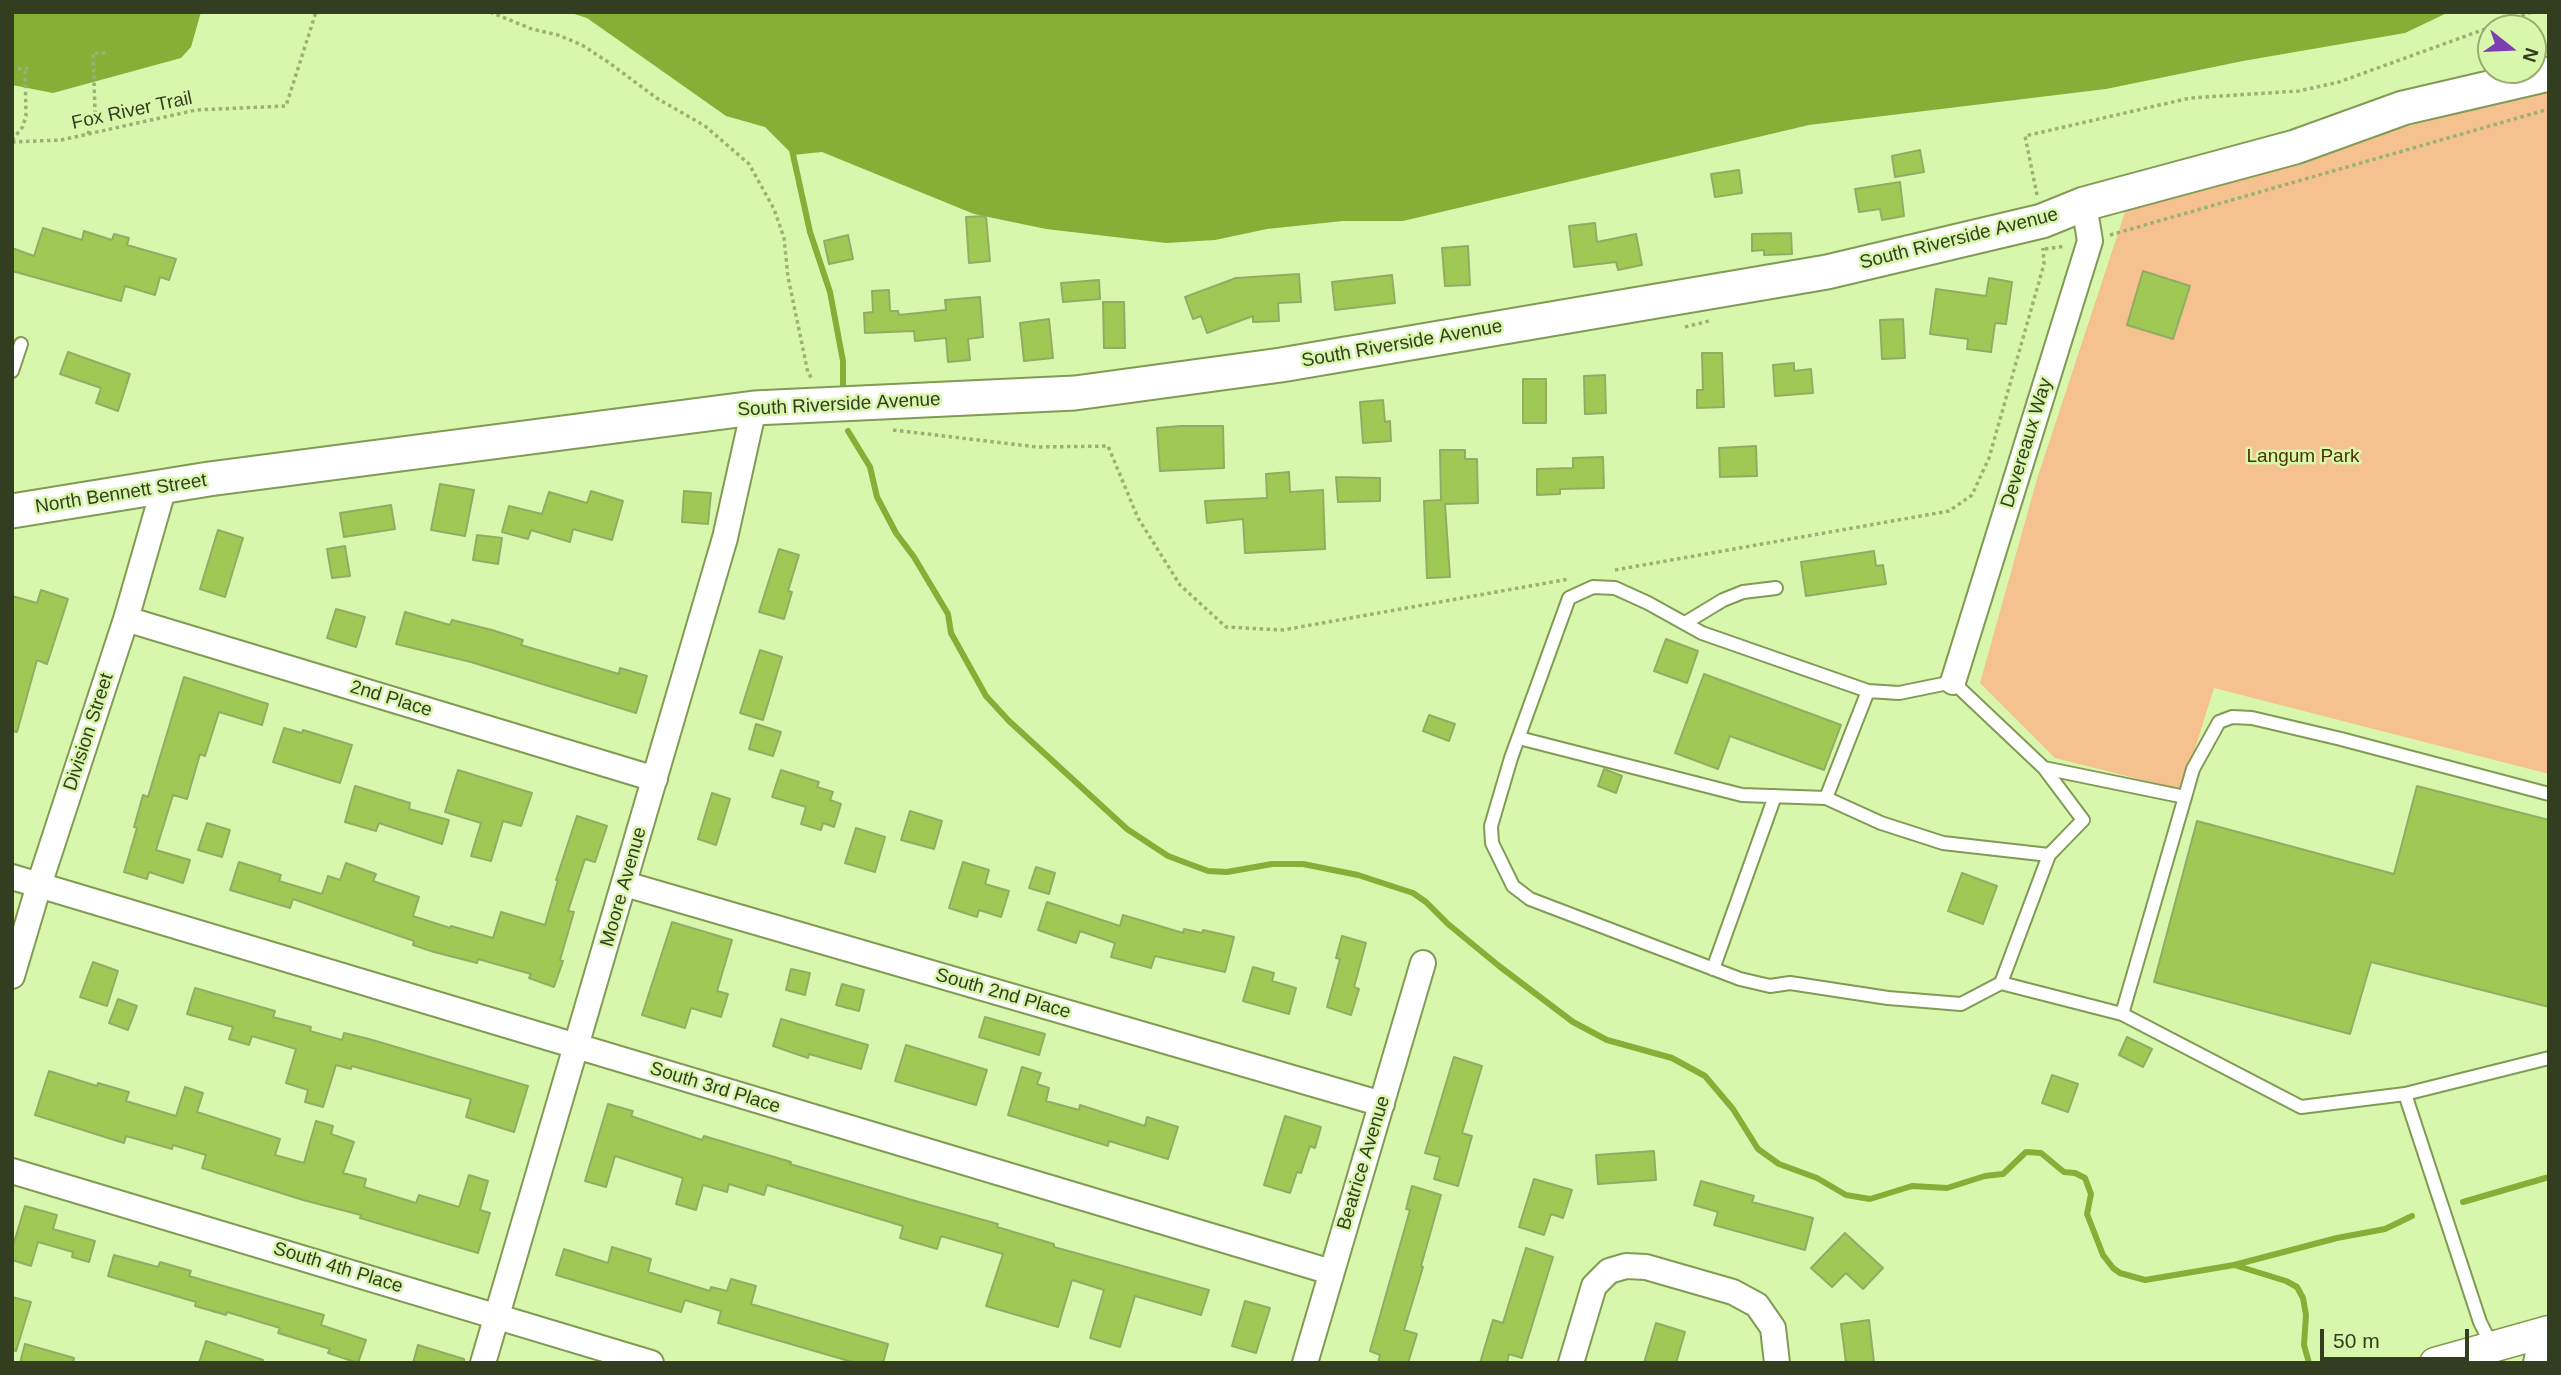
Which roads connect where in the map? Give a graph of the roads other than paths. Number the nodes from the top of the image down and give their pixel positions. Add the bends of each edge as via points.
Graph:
1 (2549, 74) edge
2 (2084, 204) junction
3 (21, 344) dead end
4 (12, 371) edge
5 (754, 408) junction
6 (231, 476) joint
7 (164, 487) junction
8 (12, 511) edge
9 (1776, 588) dead end
10 (126, 620) junction
11 (1685, 623) junction
12 (1953, 682) junction
13 (1868, 691) junction
14 (1519, 737) junction
15 (2044, 768) junction
16 (655, 779) junction
17 (2549, 794) edge
18 (1775, 796) junction
19 (2185, 797) junction
20 (1826, 799) junction
21 (2049, 855) junction
22 (12, 877) edge
23 (625, 884) junction
24 (39, 885) junction
25 (1423, 962) dead end
26 (1713, 969) junction
27 (12, 976) edge
28 (2001, 983) junction
29 (2122, 1014) junction
30 (576, 1047) junction
31 (2549, 1058) edge
32 (2405, 1094) junction
33 (1381, 1104) junction
34 (18, 1172) edge
35 (1331, 1272) junction
36 (497, 1316) junction
37 (2545, 1332) edge
38 (2493, 1347) junction
39 (483, 1363) edge
40 (651, 1363) edge
41 (1305, 1363) edge
42 (1571, 1363) edge
43 (1777, 1363) edge
44 (2435, 1363) edge
45 (2536, 1363) edge

1 - 2 main road, South Riverside Avenue via 2403,108 2295,146
2 - 5 main road, South Riverside Avenue via 2042,221 1827,272 1281,365 1075,393
2 - 12 street, Devereaux Way via 2090,241
3 - 4 lane
5 - 6 main road, South Riverside Avenue
5 - 16 street, Moore Avenue via 725,538
6 - 7 main road, North Bennett Street
7 - 8 main road, North Bennett Street
7 - 10 street, Division Street
9 - 11 lane via 1743,592
10 - 16 street, 2nd Place
10 - 24 street, Division Street
11 - 13 lane
11 - 14 lane via 1615,588 1593,587 1576,593 1569,598
12 - 13 lane via 1899,692
12 - 15 lane
13 - 20 lane
14 - 18 lane via 1742,795
14 - 26 lane via 1491,826 1492,843 1513,886 1530,900
15 - 19 lane
15 - 21 lane via 2082,820
16 - 23 street, Moore Avenue
17 - 19 lane via 2341,739 2232,717 2219,723 2193,769
18 - 20 lane
18 - 26 lane
19 - 29 lane
20 - 21 lane via 1943,843
21 - 28 lane
22 - 24 street, South 3rd Place
23 - 30 street, Moore Avenue
23 - 33 street, South 2nd Place
24 - 27 street, Division Street
24 - 30 street, South 3rd Place
25 - 33 street, Beatrice Avenue
26 - 28 lane via 1770,986 1790,983 1961,1004
28 - 29 lane
29 - 32 lane via 2301,1107
30 - 35 street, South 3rd Place
30 - 36 street, Moore Avenue
31 - 32 lane
32 - 38 lane via 2480,1321
33 - 35 street, Beatrice Avenue
34 - 36 street, South 4th Place
35 - 41 street, Beatrice Avenue
36 - 39 street, Moore Avenue
36 - 40 street, South 4th Place
37 - 38 street
37 - 45 street
38 - 44 street
42 - 43 street via 1594,1286 1609,1271 1626,1266 1646,1267 1733,1292 1757,1305 1773,1328

